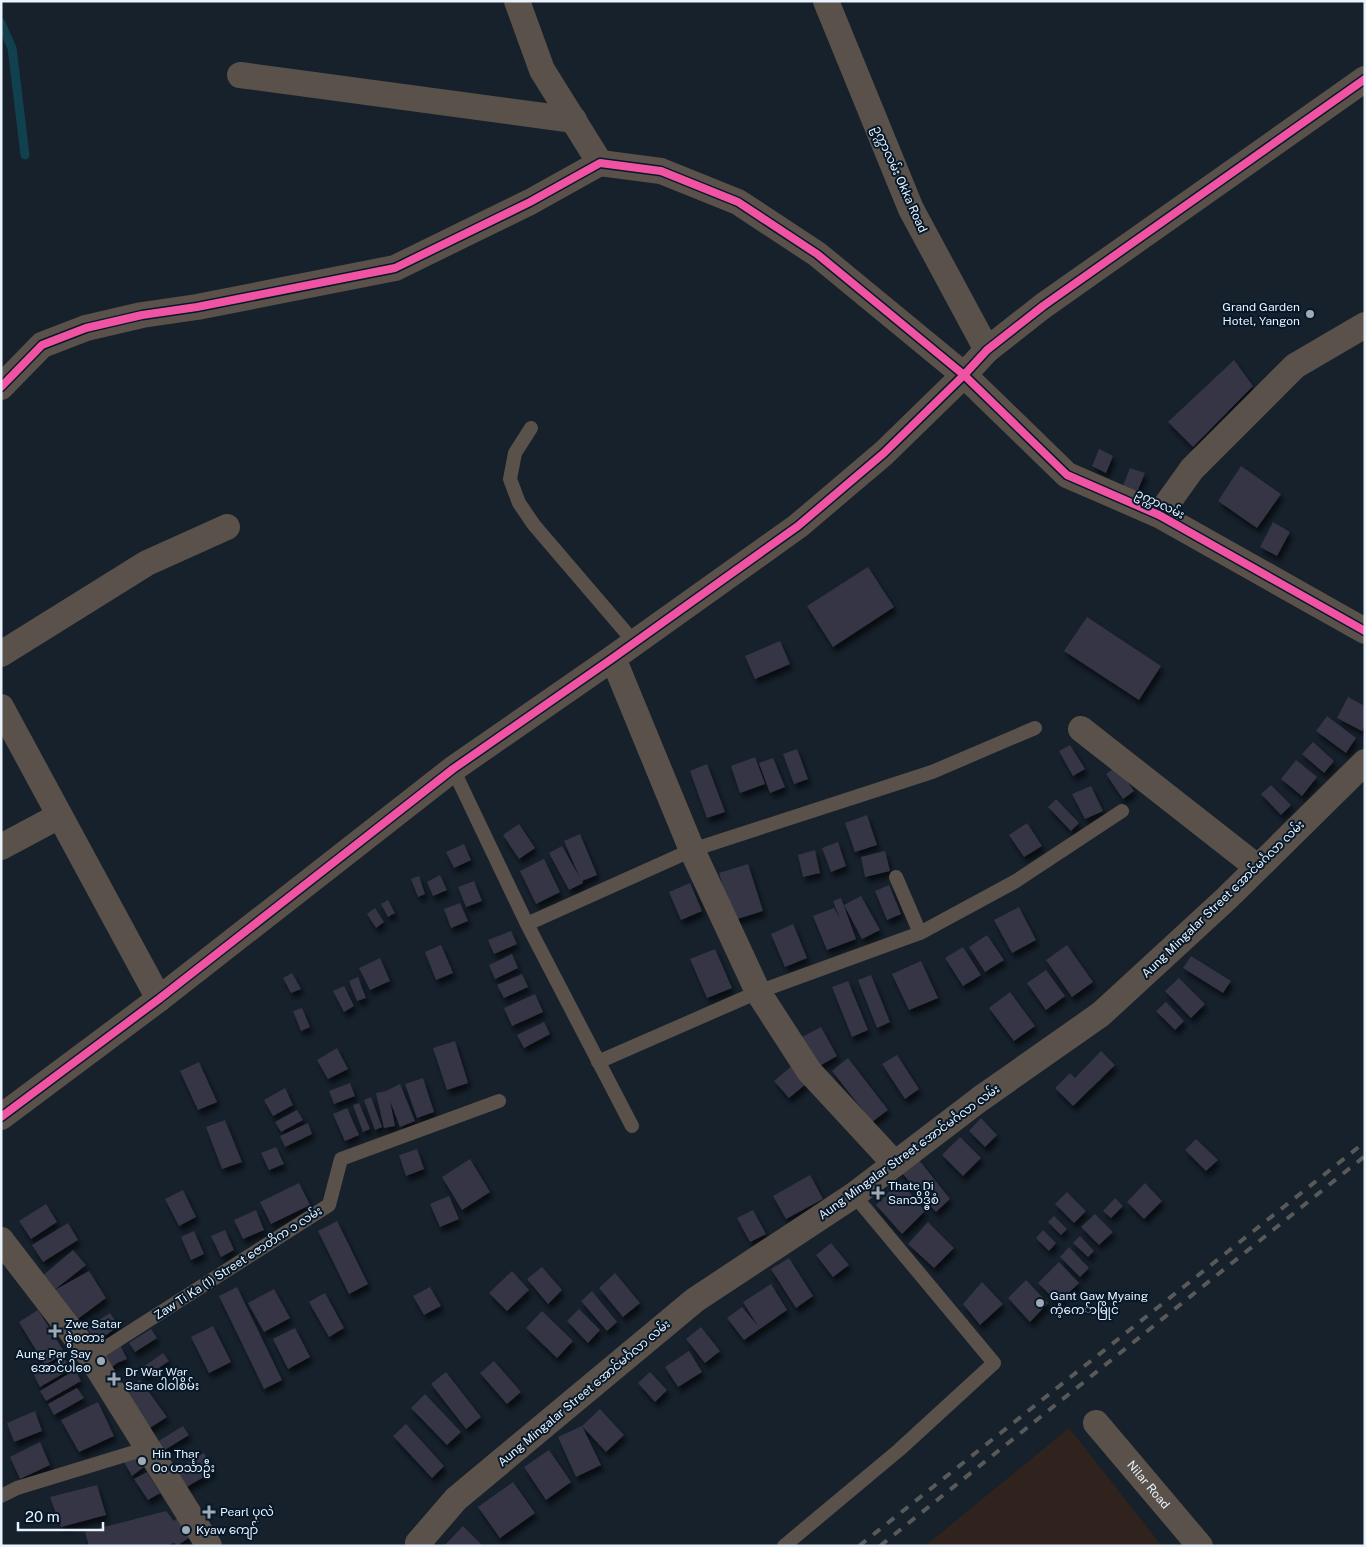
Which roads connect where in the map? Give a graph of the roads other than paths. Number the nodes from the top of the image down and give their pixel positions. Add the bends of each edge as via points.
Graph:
1 (517, 1) edge
2 (826, 1) edge
3 (240, 75) dead end
4 (1365, 78) edge
5 (574, 120) junction
6 (600, 162) junction
7 (1365, 325) edge
8 (987, 350) junction
9 (964, 375) junction
10 (1, 387) edge
11 (531, 428) dead end
12 (1159, 515) junction
13 (227, 527) dead end
14 (1365, 631) edge
15 (635, 643) junction
16 (1, 654) edge
17 (613, 658) junction
18 (1, 707) edge
19 (1035, 728) dead end
20 (1081, 729) dead end
21 (1365, 762) edge
22 (454, 769) junction
23 (1122, 812) dead end
24 (59, 816) junction
25 (1, 847) edge
26 (692, 850) junction
27 (1257, 867) junction
28 (896, 878) dead end
29 (527, 924) junction
30 (920, 933) junction
31 (758, 992) junction
32 (158, 999) junction
33 (598, 1062) junction
34 (499, 1101) dead end
35 (1, 1117) edge
36 (632, 1126) dead end
37 (895, 1164) junction
38 (854, 1196) junction
39 (1, 1240) edge
40 (92, 1357) junction
41 (1096, 1423) dead end
42 (148, 1448) junction
43 (1, 1496) edge
44 (419, 1545) edge
45 (209, 1546) edge
46 (784, 1546) edge
47 (1200, 1546) edge

1 - 5 street via 542,70
2 - 8 street, ဥက္ကာလမ်း Okka Road via 911,209
3 - 5 street
4 - 8 street via 1043,306
5 - 6 street
6 - 9 street, ဥက္ကာလမ်း via 661,171 738,202 818,254
6 - 10 street via 530,202 396,268 86,328 42,345
7 - 12 street via 1295,366 1192,469
8 - 9 street
9 - 12 street, ဥက္ကာလမ်း via 1067,475
9 - 15 street via 884,452 798,526
11 - 15 lane via 515,453 510,479 519,503
12 - 14 street, ဥက္ကာလမ်း
13 - 16 street via 148,563
15 - 17 street
17 - 22 street
17 - 26 street
18 - 24 street
19 - 26 lane via 932,772
20 - 27 street
21 - 27 street, Aung Mingalar Street အောင်မင်္ဂလာ လမ်း
22 - 29 lane
22 - 32 street
23 - 30 lane via 1016,881
24 - 25 street
24 - 32 street
26 - 29 lane
26 - 31 street
27 - 37 street, Aung Mingalar Street အောင်မင်္ဂလာ လမ်း via 1101,1014 980,1099
28 - 30 lane
29 - 33 lane
30 - 31 lane
31 - 33 lane
31 - 37 street via 809,1071
32 - 35 street
33 - 36 lane
34 - 40 lane, Zaw Ti Ka (1) Street ဇောတိက ၁ လမ်း via 341,1159 329,1205
37 - 38 street, Aung Mingalar Street အောင်မင်္ဂလာ လမ်း
38 - 44 street, Aung Mingalar Street အောင်မင်္ဂလာ လမ်း via 695,1300 456,1500
38 - 46 lane via 994,1363 899,1450
39 - 40 street
40 - 42 street
41 - 47 street, Nilar Road
42 - 43 lane via 17,1488
42 - 45 street

